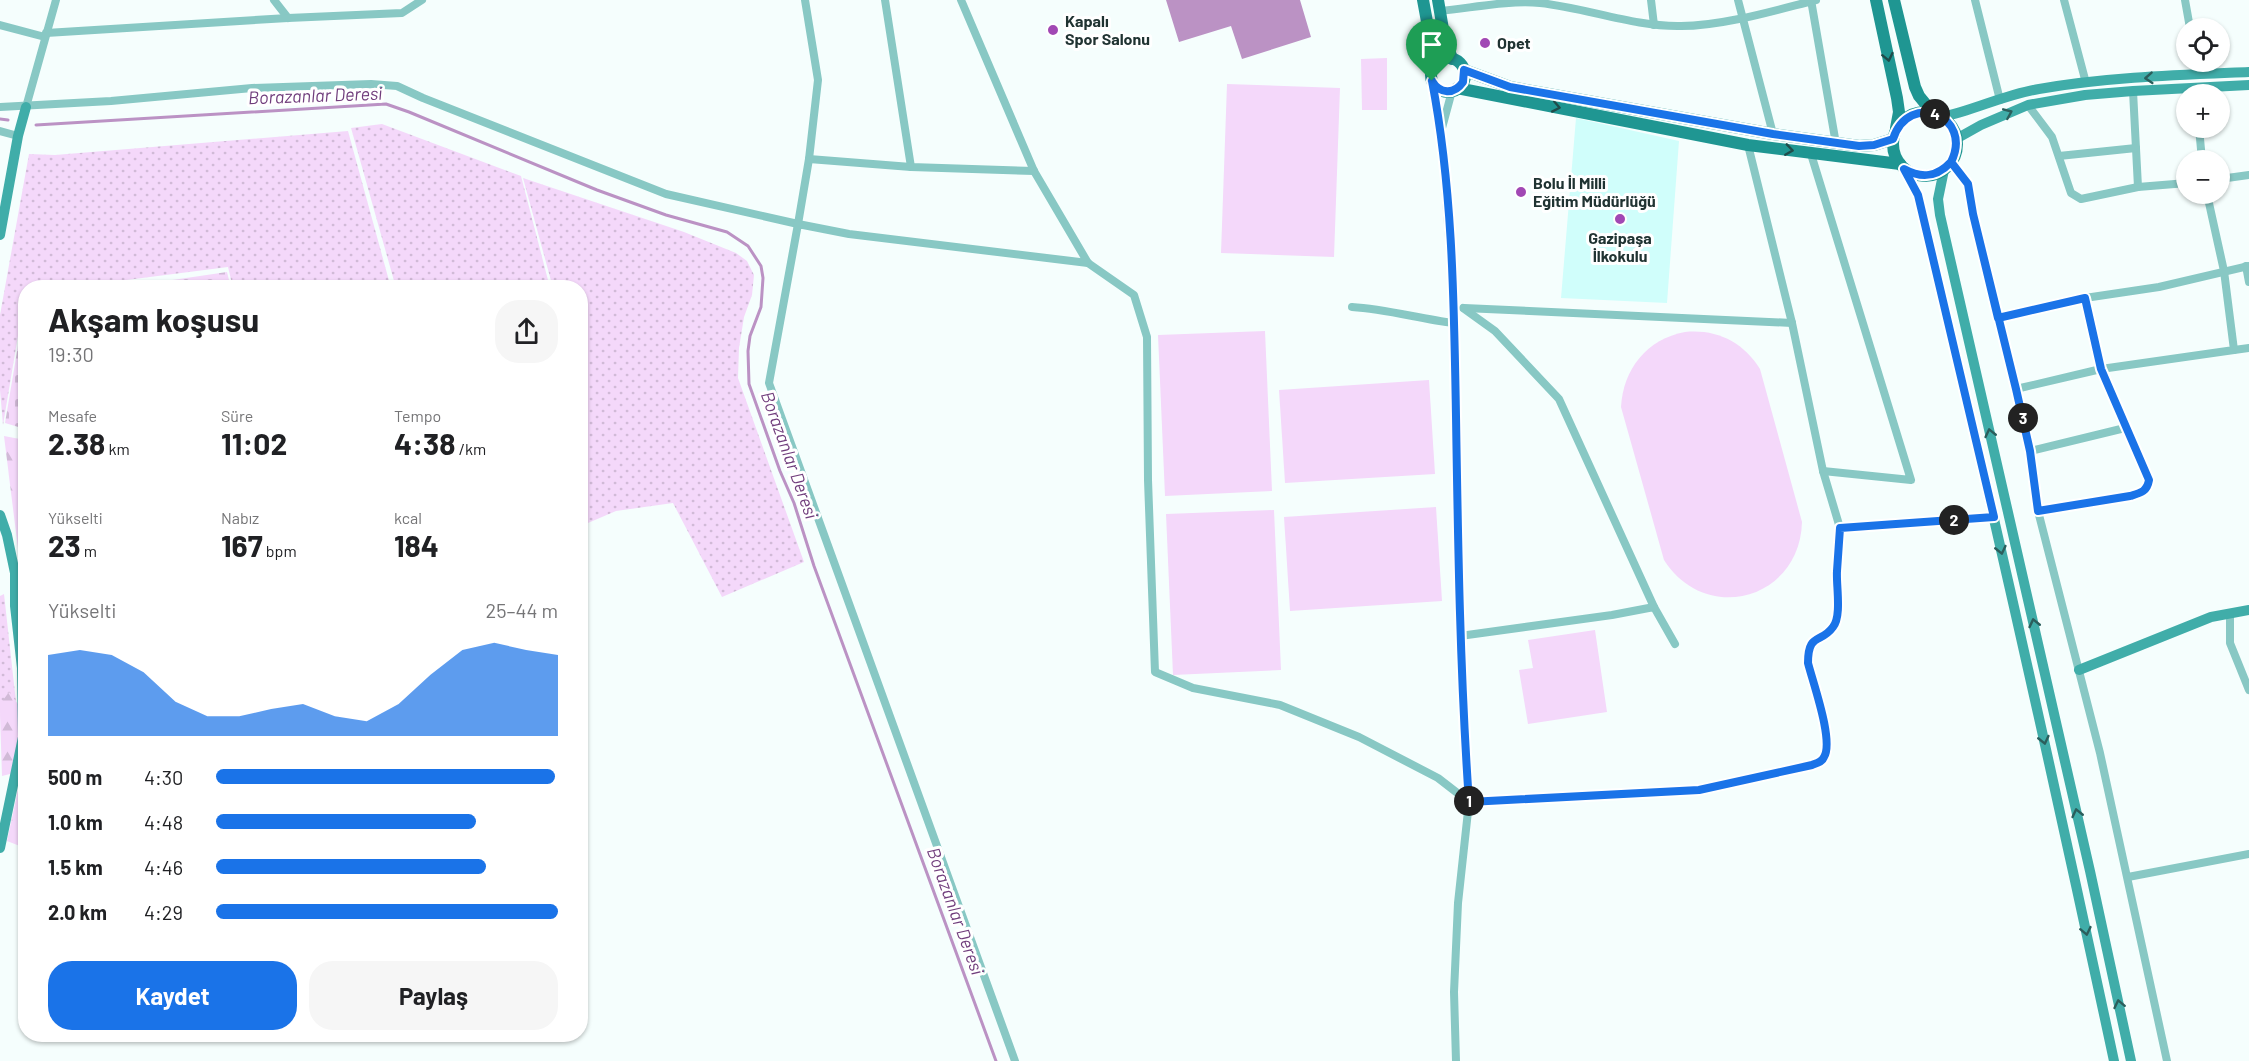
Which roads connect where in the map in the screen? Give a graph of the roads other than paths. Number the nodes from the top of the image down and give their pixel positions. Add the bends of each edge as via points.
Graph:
1 (56, 0) edge
2 (274, 0) edge
3 (422, 0) edge
4 (805, 0) edge
5 (885, 0) edge
6 (961, 0) edge
7 (1423, 0) edge
8 (1650, 0) edge
9 (1738, 0) edge
10 (1812, 0) edge
11 (1876, 0) edge
12 (1894, 0) edge
13 (1975, 0) edge
14 (2064, 0) edge
15 (2185, 0) edge
16 (1570, 4) edge
17 (1439, 6) edge
18 (288, 18) junction
19 (1743, 18) junction
20 (2188, 18) edge
21 (0, 25) edge
22 (1654, 25) junction
23 (46, 35) junction
24 (1452, 59) junction
25 (1435, 65) junction
26 (1464, 70) junction
27 (2249, 72) edge
28 (2197, 74) joint
29 (1432, 81) junction
30 (2086, 83) junction
31 (2249, 85) edge
32 (2230, 87) edge
33 (1455, 90) junction
34 (2133, 91) junction
35 (2176, 91) edge
36 (2000, 100) junction
37 (2028, 105) junction
38 (0, 107) edge
39 (26, 107) junction
40 (1938, 115) junction
41 (1441, 129) junction
42 (0, 131) edge
43 (1773, 134) junction
44 (1894, 134) junction
45 (18, 136) junction
46 (1956, 139) junction
47 (1748, 144) junction
48 (1836, 144) junction
49 (2136, 148) junction
50 (1811, 154) junction
51 (2059, 156) junction
52 (809, 159) junction
53 (1947, 166) junction
54 (911, 167) junction
55 (1902, 167) junction
56 (1034, 171) junction
57 (2249, 175) edge
58 (2230, 178) edge
59 (2176, 184) edge
60 (2138, 187) junction
61 (2209, 204) edge
62 (798, 225) junction
63 (0, 235) edge
64 (1088, 263) junction
65 (2247, 266) edge
66 (2224, 271) junction
67 (2249, 282) edge
68 (2085, 298) junction
69 (1454, 306) junction
70 (1352, 307) dead end
71 (1463, 308) junction
72 (1998, 318) junction
73 (1454, 323) junction
74 (1792, 323) junction
75 (2249, 348) edge
76 (2234, 350) junction
77 (2101, 369) junction
78 (2016, 389) junction
79 (2125, 428) junction
80 (2030, 451) junction
81 (1823, 471) junction
82 (2038, 511) junction
83 (0, 514) edge
84 (1994, 517) junction
85 (1840, 528) junction
86 (1654, 607) junction
87 (2249, 610) edge
88 (2230, 613) junction
89 (18, 633) edge
90 (1460, 636) junction
91 (1676, 644) dead end
92 (2079, 670) junction
93 (2249, 690) edge
94 (18, 765) edge
95 (1469, 802) junction
96 (0, 848) edge
97 (2249, 854) edge
98 (2128, 876) junction
99 (1015, 1061) edge
100 (1456, 1061) edge
101 (2114, 1061) edge
102 (2131, 1061) edge
103 (2167, 1061) edge

1 - 23 street
2 - 18 street
3 - 18 street via 402,13
4 - 52 street via 818,80
5 - 54 street
6 - 56 street
7 - 25 main road
8 - 22 street
9 - 19 street
10 - 19 street
10 - 48 street
11 -> 44 main road via 1899,112
12 - 40 main road via 1915,87
13 - 36 street
14 - 30 street
15 - 20 street
16 - 17 street
16 - 22 street
17 - 24 main road
18 - 23 street
19 - 22 street via 1682,27
19 - 43 street
21 - 23 street
23 - 39 street
24 - 25 main road
24 - 26 main road
25 - 29 main road
26 - 33 main road via 1463,82
26 - 43 main road via 1510,87
27 - 28 main road
28 -> 30 main road
29 - 33 main road via 1439,89
29 - 41 street
30 - 36 main road via 2036,89
31 - 32 main road
33 - 41 street
33 -> 47 main road
34 - 35 main road
34 - 37 main road
34 - 49 street
36 - 40 main road via 1964,113
46 -> 37 main road
37 - 51 street via 2052,137
38 - 39 street
39 - 45 main road
39 - 62 street via 252,88 397,86 666,194
40 - 44 main road via 1913,114 1903,120
40 - 46 main road via 1950,124
41 - 69 street
42 - 45 street
43 - 48 main road
44 - 48 main road via 1867,145
44 - 55 main road via 1893,150
45 - 63 main road
46 - 53 main road via 1955,153
47 -> 50 main road
47 - 74 street
49 - 51 street
49 - 60 street
50 - 55 main road
50 - 81 street via 1911,480
51 - 60 street via 2072,193 2081,198
52 - 54 street
52 - 62 street
53 - 55 main road via 1925,176
53 - 72 street via 1968,184
102 -> 53 main road via 1940,215 1938,199
54 - 56 street
55 - 84 main road via 1918,195
56 - 64 street
57 - 58 street
59 - 60 street
61 - 66 street
62 - 64 street
62 - 99 street via 770,383
64 - 95 street via 1134,295 1147,337 1155,672 1193,688 1280,705 1359,737 1438,778
65 - 66 street
65 - 67 street
66 - 68 street via 2159,287
66 - 76 street
68 - 72 street
68 - 77 street
69 - 71 street
69 - 73 street
70 - 73 street
71 - 74 street
71 - 86 street via 1495,331 1559,399
72 - 78 street
73 - 90 street
74 - 81 street
75 - 76 street
76 - 77 street
77 - 78 street
77 - 79 street
78 - 80 street
79 - 80 street
79 - 82 street via 2149,480 2144,492
80 - 82 street
81 - 85 street
82 - 92 street
83 - 89 main road via 15,573
84 - 85 street
84 -> 101 main road
85 - 95 street via 1838,616 1833,628 1811,644 1808,652 1827,741 1821,761 1699,790
86 - 90 street
86 - 91 street
87 - 88 main road
88 - 92 main road
88 - 93 street via 2230,643
90 - 95 street
92 - 98 street
94 - 96 main road
95 - 100 street via 1458,903
97 - 98 street
98 - 103 street

